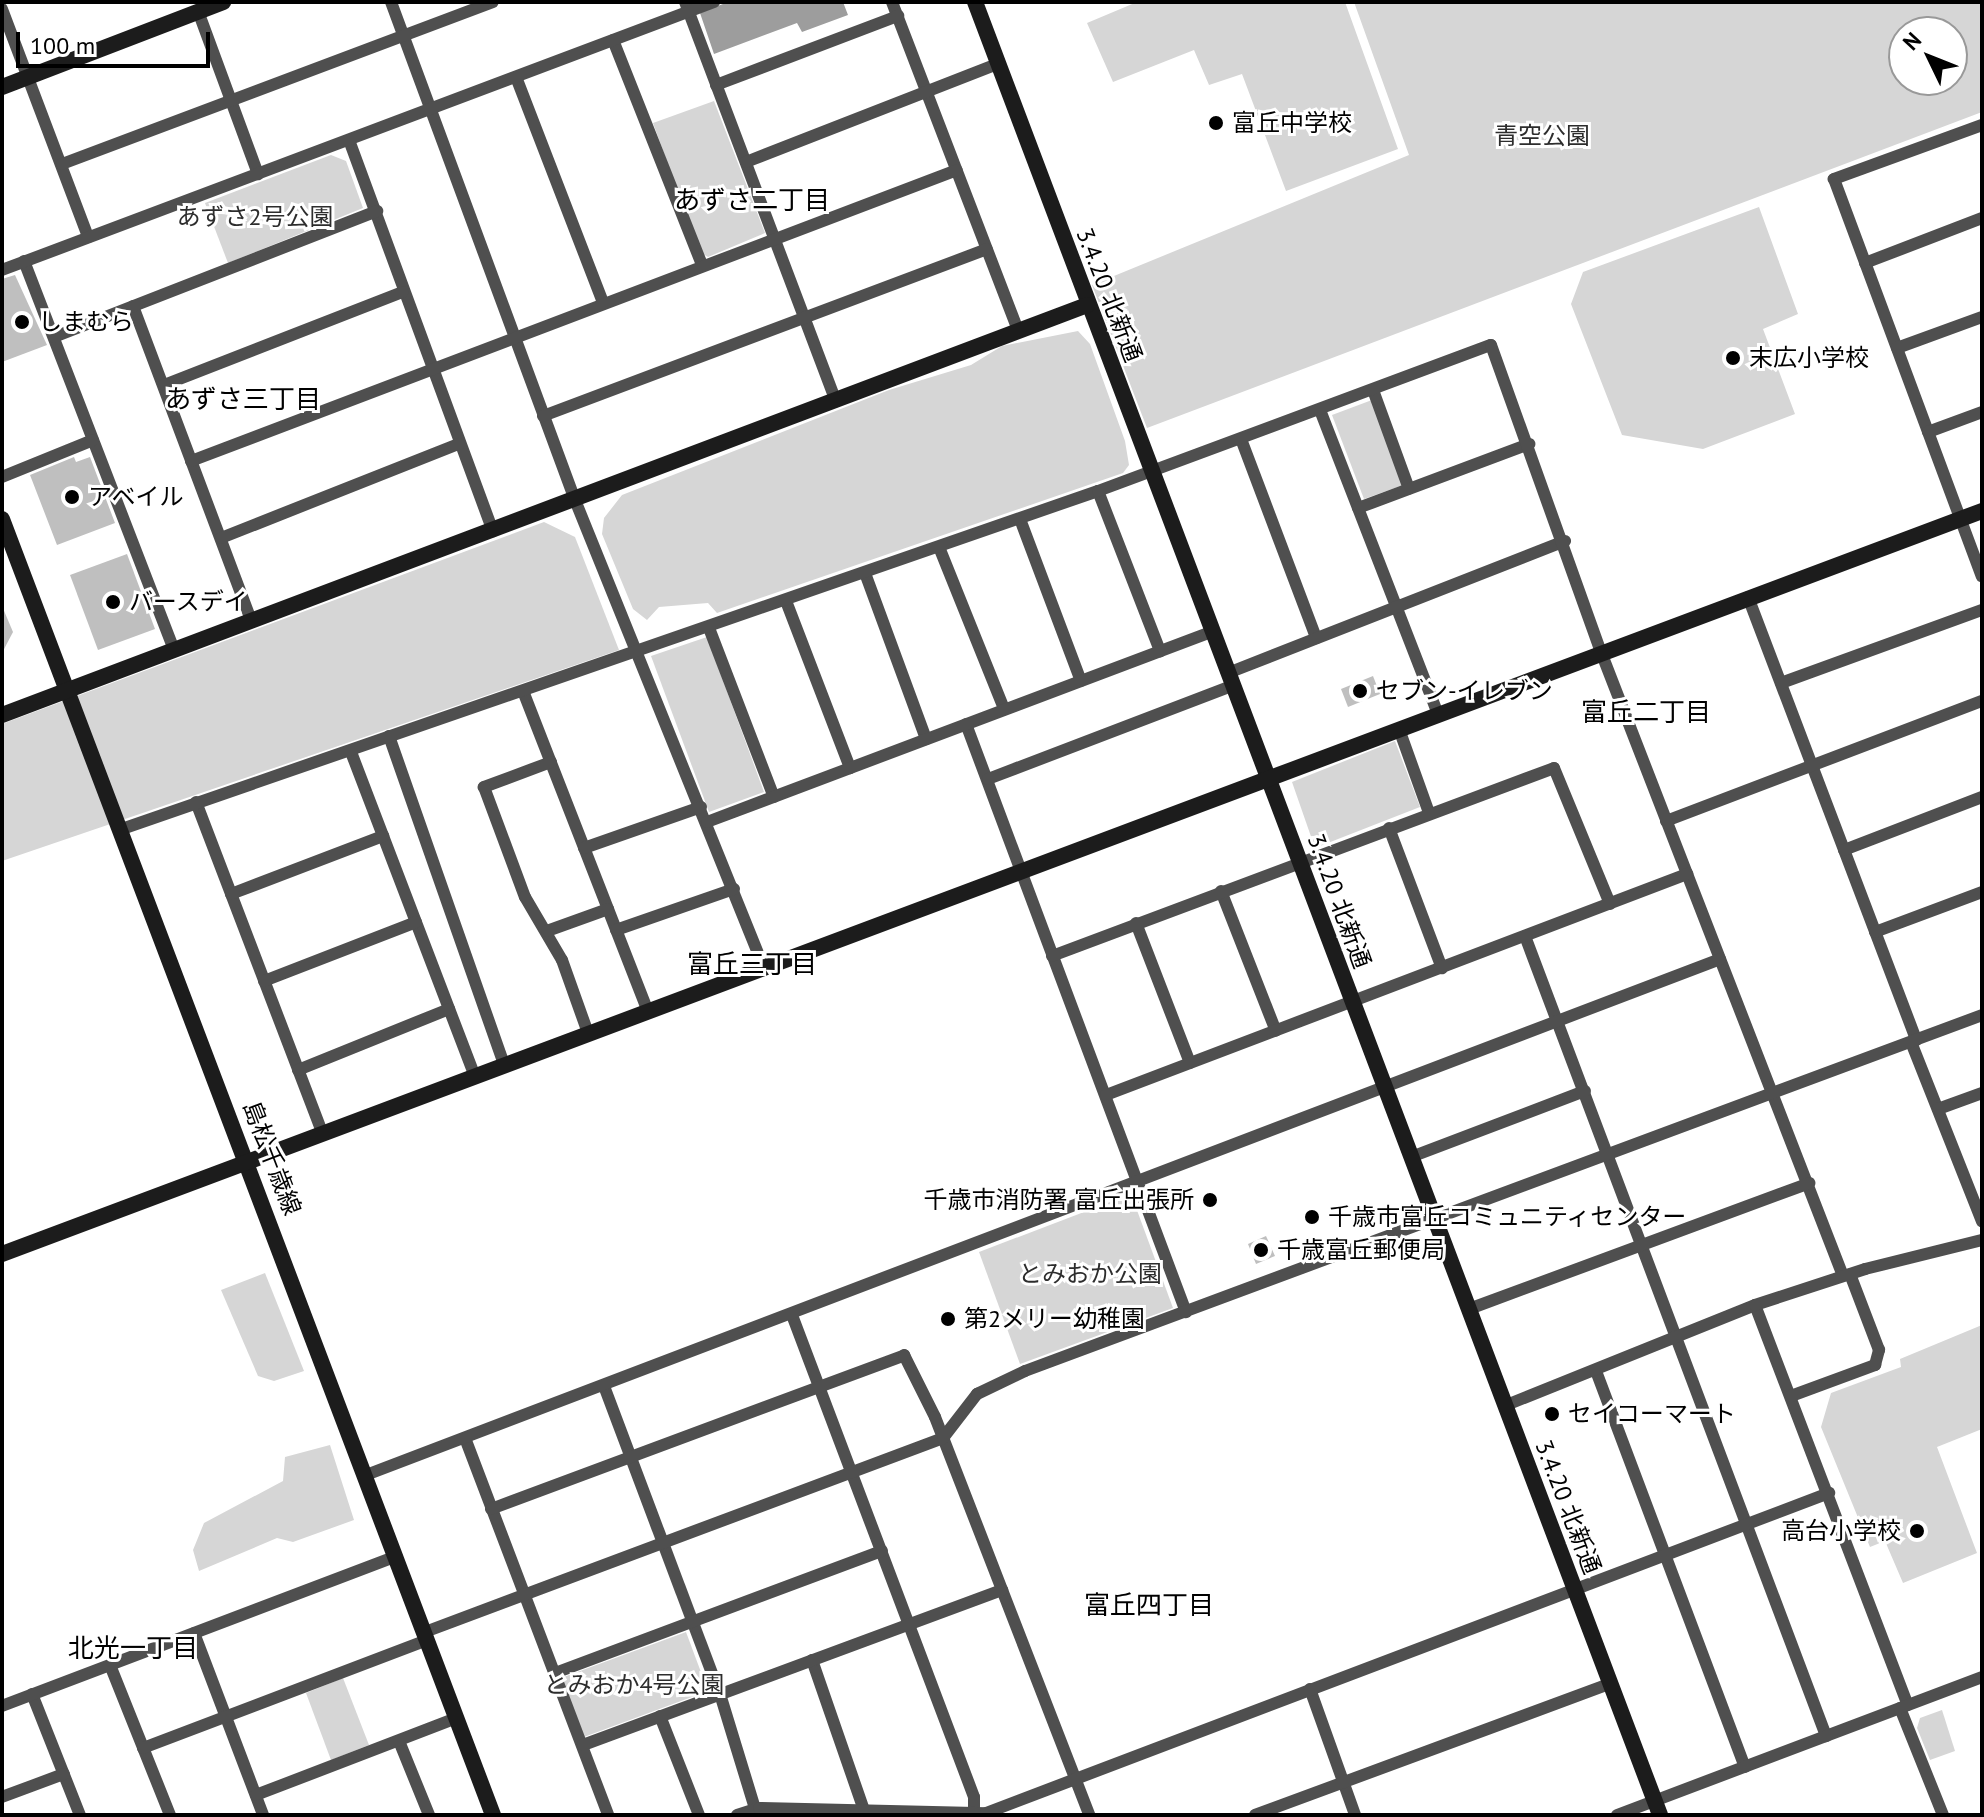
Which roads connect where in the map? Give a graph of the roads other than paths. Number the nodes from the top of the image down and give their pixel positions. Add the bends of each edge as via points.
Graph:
1 (223, 2) edge
2 (391, 2) edge
3 (493, 2) edge
4 (714, 2) edge
5 (892, 2) edge
6 (975, 2) edge
7 (686, 7) edge
8 (2, 9) edge
9 (198, 11) junction
10 (898, 16) junction
11 (403, 36) junction
12 (613, 40) junction
13 (998, 64) junction
14 (27, 77) junction
15 (516, 77) junction
16 (716, 85) junction
17 (2, 87) edge
18 (927, 92) junction
19 (231, 100) junction
20 (430, 110) junction
21 (1982, 125) edge
22 (349, 140) junction
23 (746, 162) junction
24 (62, 164) junction
25 (957, 170) junction
26 (258, 174) junction
27 (377, 211) junction
28 (1982, 218) edge
29 (88, 237) junction
30 (774, 238) junction
31 (987, 249) junction
32 (24, 261) junction
33 (1865, 263) junction
34 (702, 265) junction
35 (2, 270) edge
36 (403, 292) junction
37 (603, 303) junction
38 (1087, 305) junction
39 (133, 306) junction
40 (801, 317) junction
41 (1982, 317) edge
42 (1018, 331) junction
43 (54, 337) junction
44 (513, 338) junction
45 (1897, 348) junction
46 (431, 368) junction
47 (164, 385) junction
48 (1373, 390) junction
49 (836, 401) junction
50 (1320, 410) junction
51 (1982, 412) edge
52 (543, 416) junction
53 (1928, 432) junction
54 (1241, 439) junction
55 (93, 440) junction
56 (459, 444) junction
57 (1529, 444) junction
58 (191, 461) junction
59 (1151, 471) junction
60 (2, 477) edge
61 (1409, 489) junction
62 (1098, 491) junction
63 (575, 500) junction
64 (1358, 508) junction
65 (1982, 511) edge
66 (2, 519) edge
67 (1020, 519) junction
68 (1961, 519) junction
69 (493, 531) junction
70 (221, 538) junction
71 (1565, 541) junction
72 (939, 547) junction
73 (865, 573) junction
74 (1982, 576) edge
75 (1748, 597) junction
76 (786, 601) junction
77 (1396, 607) junction
78 (1982, 610) edge
79 (251, 620) junction
80 (709, 628) junction
81 (1211, 632) junction
82 (1316, 638) junction
83 (174, 650) junction
84 (1160, 651) junction
85 (1601, 652) junction
86 (634, 654) junction
87 (1230, 680) junction
88 (1081, 681) junction
89 (1781, 683) junction
90 (67, 691) junction
91 (523, 691) junction
92 (1982, 701) edge
93 (1004, 709) junction
94 (1438, 714) junction
95 (2, 715) edge
96 (966, 724) junction
97 (1399, 729) junction
98 (389, 736) junction
99 (926, 739) junction
100 (351, 752) junction
101 (551, 762) junction
102 (1812, 767) junction
103 (850, 768) junction
104 (988, 779) junction
105 (1269, 779) junction
106 (774, 797) junction
107 (1982, 797) edge
108 (196, 802) junction
109 (701, 807) junction
110 (1429, 813) junction
111 (1666, 821) junction
112 (707, 822) junction
113 (1389, 828) junction
114 (119, 830) junction
115 (383, 836) junction
116 (584, 848) junction
117 (1844, 850) junction
118 (1299, 862) junction
119 (1021, 872) junction
120 (1687, 874) junction
121 (734, 889) junction
122 (1221, 891) junction
123 (1982, 892) edge
124 (231, 894) junction
125 (1610, 904) junction
126 (608, 909) junction
127 (416, 922) junction
128 (1136, 923) junction
129 (616, 930) junction
130 (547, 931) junction
131 (1875, 932) junction
132 (1525, 936) junction
133 (1052, 956) junction
134 (1720, 959) junction
135 (764, 968) junction
136 (1442, 968) junction
137 (264, 981) junction
138 (1350, 1002) junction
139 (449, 1009) junction
140 (648, 1011) junction
141 (1982, 1015) edge
142 (1560, 1025) junction
143 (1276, 1031) junction
144 (588, 1033) junction
145 (1914, 1041) junction
146 (1190, 1063) junction
147 (504, 1065) junction
148 (298, 1070) junction
149 (475, 1076) junction
150 (1384, 1091) junction
151 (1585, 1091) junction
152 (1776, 1093) junction
153 (1982, 1093) edge
154 (1106, 1095) junction
155 (1938, 1109) junction
156 (323, 1134) junction
157 (1610, 1156) junction
158 (1411, 1157) junction
159 (249, 1162) junction
160 (1809, 1183) junction
161 (1140, 1185) junction
162 (1436, 1220) junction
163 (1982, 1221) edge
164 (1982, 1240) edge
165 (1642, 1245) junction
166 (2, 1254) edge
167 (1847, 1275) junction
168 (1755, 1305) junction
169 (1469, 1309) junction
170 (1186, 1312) junction
171 (792, 1315) junction
172 (1677, 1340) junction
173 (1596, 1371) junction
174 (604, 1386) junction
175 (821, 1386) junction
176 (1791, 1396) junction
177 (1504, 1406) junction
178 (465, 1438) junction
179 (943, 1438) junction
180 (631, 1457) junction
181 (853, 1471) junction
182 (366, 1475) junction
183 (1829, 1493) junction
184 (491, 1509) junction
185 (1748, 1528) junction
186 (663, 1543) junction
187 (882, 1551) junction
188 (396, 1556) junction
189 (1668, 1557) junction
190 (1002, 1590) junction
191 (1575, 1593) junction
192 (524, 1594) junction
193 (693, 1622) junction
194 (908, 1624) junction
195 (194, 1633) junction
196 (426, 1636) junction
197 (812, 1660) junction
198 (110, 1665) junction
199 (555, 1673) junction
200 (1982, 1677) edge
201 (1609, 1684) junction
202 (1310, 1689) junction
203 (32, 1694) junction
204 (720, 1694) junction
205 (2, 1706) edge
206 (1904, 1706) junction
207 (660, 1716) junction
208 (226, 1717) junction
209 (457, 1718) junction
210 (1826, 1736) junction
211 (399, 1741) junction
212 (583, 1745) junction
213 (143, 1748) junction
214 (1745, 1767) junction
215 (64, 1774) junction
216 (1074, 1776) junction
217 (1342, 1782) junction
218 (256, 1795) junction
219 (2, 1797) edge
220 (1657, 1808) edge
221 (864, 1810) junction
222 (757, 1812) edge
223 (974, 1813) junction
224 (80, 1815) edge
225 (170, 1815) edge
226 (263, 1815) edge
227 (429, 1815) edge
228 (493, 1815) edge
229 (608, 1815) edge
230 (699, 1815) edge
231 (737, 1815) edge
232 (1089, 1815) edge
233 (1255, 1815) edge
234 (1355, 1815) edge
235 (1617, 1815) edge
236 (1943, 1815) edge

1 - 9 street
2 - 11 street
3 - 11 street
4 - 7 street
5 - 10 street
6 - 13 street, 3.4.20 北新通
7 - 12 street
7 - 16 street
8 - 14 street
9 - 14 street
9 - 19 street
10 - 16 street
10 - 18 street
11 - 19 street
11 - 20 street
12 - 15 street
12 - 34 street
13 - 18 street
13 - 38 street, 3.4.20 北新通
14 - 17 street
14 - 24 street
15 - 20 street
15 - 37 street
16 - 23 street
18 - 23 street
18 - 25 street
19 - 24 street
19 - 26 street
20 - 22 street
20 - 44 street
21 - 33 street via 1834,179
22 - 26 street
22 - 27 street
23 - 30 street
24 - 29 street
25 - 30 street
25 - 31 street
26 - 29 street
27 - 36 street
27 - 39 street
28 - 33 street
29 - 32 street
30 - 34 street
30 - 40 street
31 - 40 street
31 - 42 street
32 - 35 street
32 - 43 street
33 - 45 street
34 - 37 street
36 - 46 street
36 - 47 street
37 - 44 street
38 - 42 street
38 - 59 street, 3.4.20 北新通
39 - 43 street
39 - 47 street
40 - 49 street
40 - 52 street
41 - 45 street
42 - 49 street
43 - 55 street
44 - 46 street
44 - 52 street
45 - 53 street
46 - 56 street
46 - 58 street
47 - 58 street
48 - 50 street
48 - 57 street via 1491,345
48 - 61 street
49 - 63 street
50 - 54 street
50 - 64 street
51 - 53 street
52 - 63 street
53 - 68 street
54 - 59 street
54 - 82 street
55 - 60 street
55 - 83 street
56 - 69 street
56 - 70 street
57 - 61 street
57 - 71 street
58 - 70 street
59 - 62 street
59 - 81 street, 3.4.20 北新通
61 - 64 street
62 - 67 street
62 - 84 street
63 - 69 street
63 - 86 street
64 - 77 street
65 - 68 street
66 - 90 street, 島松千歳線
67 - 72 street
67 - 88 street
68 - 74 street
68 - 75 street
69 - 79 street
70 - 79 street
71 - 77 street
71 - 85 street
72 - 73 street
72 - 93 street
73 - 76 street
73 - 99 street
75 - 85 street
75 - 89 street
76 - 80 street
76 - 103 street
77 - 82 street
77 - 94 street
78 - 89 street
79 - 83 street
80 - 86 street
80 - 106 street
81 - 84 street
81 - 87 street, 3.4.20 北新通
82 - 87 street
83 - 90 street
84 - 88 street
85 - 94 street
85 - 111 street
86 - 91 street
86 - 109 street
87 - 104 street
87 - 105 street, 3.4.20 北新通
88 - 93 street
89 - 102 street
90 - 95 street
90 - 114 street, 島松千歳線
91 - 98 street
91 - 101 street
92 - 102 street
93 - 96 street
94 - 97 street
96 - 99 street
96 - 104 street
97 - 105 street
97 - 110 street
98 - 100 street
98 - 147 street
99 - 103 street
100 - 108 street
100 - 115 street
101 - 116 street
101 - 130 street via 484,787 525,897
102 - 111 street
102 - 117 street
103 - 106 street
104 - 119 street
105 - 118 street, 3.4.20 北新通
105 - 119 street
106 - 112 street
107 - 117 street
108 - 114 street
108 - 124 street
109 - 112 street
109 - 116 street
110 - 113 street
110 - 125 street via 1554,768
111 - 120 street
112 - 121 street
113 - 118 street
113 - 136 street
114 - 159 street, 島松千歳線
115 - 124 street
115 - 127 street
116 - 126 street
117 - 131 street
118 - 122 street
118 - 138 street, 3.4.20 北新通
119 - 133 street
119 - 135 street
120 - 125 street
120 - 134 street
121 - 129 street
121 - 135 street
122 - 128 street
122 - 143 street
123 - 131 street
124 - 137 street
125 - 132 street
126 - 129 street
126 - 130 street
127 - 137 street
127 - 139 street
128 - 133 street
128 - 146 street
129 - 140 street
130 - 144 street
131 - 145 street
132 - 136 street
132 - 142 street
133 - 154 street
134 - 142 street
134 - 152 street
135 - 140 street
136 - 138 street
137 - 148 street
138 - 143 street
138 - 150 street, 3.4.20 北新通
139 - 148 street
139 - 149 street
140 - 144 street
141 - 145 street
142 - 150 street
142 - 151 street
143 - 146 street
144 - 147 street
145 - 152 street
145 - 155 street
146 - 154 street
147 - 149 street
148 - 156 street
149 - 156 street
150 - 158 street, 3.4.20 北新通
150 - 161 street
151 - 157 street
151 - 158 street
152 - 157 street
152 - 160 street
153 - 155 street
154 - 161 street
155 - 163 street
156 - 159 street
157 - 162 street
157 - 165 street
158 - 162 street, 3.4.20 北新通
159 - 166 street
159 - 182 street, 島松千歳線
160 - 165 street
160 - 167 street
161 - 170 street
161 - 171 street
162 - 169 street, 3.4.20 北新通
162 - 170 street
164 - 167 street
165 - 169 street
165 - 172 street
167 - 168 street
167 - 176 street via 1879,1350 1875,1365
168 - 172 street
168 - 176 street
169 - 177 street, 3.4.20 北新通
170 - 179 street via 977,1394
171 - 174 street
171 - 175 street
172 - 173 street
172 - 185 street
173 - 177 street
173 - 189 street
174 - 178 street
174 - 180 street
175 - 179 street via 904,1355
175 - 180 street
175 - 181 street
176 - 183 street
177 - 191 street, 3.4.20 北新通
178 - 182 street
178 - 184 street
179 - 181 street
179 - 190 street
180 - 184 street
180 - 186 street
181 - 186 street
181 - 187 street
182 - 188 street, 島松千歳線
183 - 185 street
183 - 206 street
184 - 192 street
185 - 189 street
185 - 210 street
186 - 192 street
186 - 193 street
187 - 193 street
187 - 194 street
188 - 195 street
188 - 196 street, 島松千歳線
189 - 191 street
189 - 214 street
190 - 194 street
190 - 216 street
191 - 201 street, 3.4.20 北新通
191 - 202 street
192 - 196 street
192 - 199 street
193 - 199 street
193 - 204 street
194 - 197 street
194 - 223 street via 974,1797
195 - 198 street
195 - 208 street
196 - 208 street
196 - 209 street, 島松千歳線
197 - 204 street
197 - 221 street
198 - 203 street
198 - 213 street
199 - 212 street
200 - 206 street
201 - 217 street
201 - 220 street, 3.4.20 北新通
202 - 216 street
202 - 217 street
203 - 205 street
203 - 215 street
204 - 207 street
204 - 222 street
206 - 210 street
206 - 236 street
207 - 212 street
207 - 230 street
208 - 213 street
208 - 218 street
209 - 211 street
209 - 228 street, 島松千歳線
210 - 214 street
211 - 218 street
211 - 227 street
212 - 229 street
213 - 225 street
214 - 220 street
215 - 219 street
215 - 224 street
216 - 223 street
216 - 232 street
217 - 233 street
217 - 234 street
218 - 226 street
220 - 235 street
221 - 222 street
221 - 223 street
222 - 231 street

